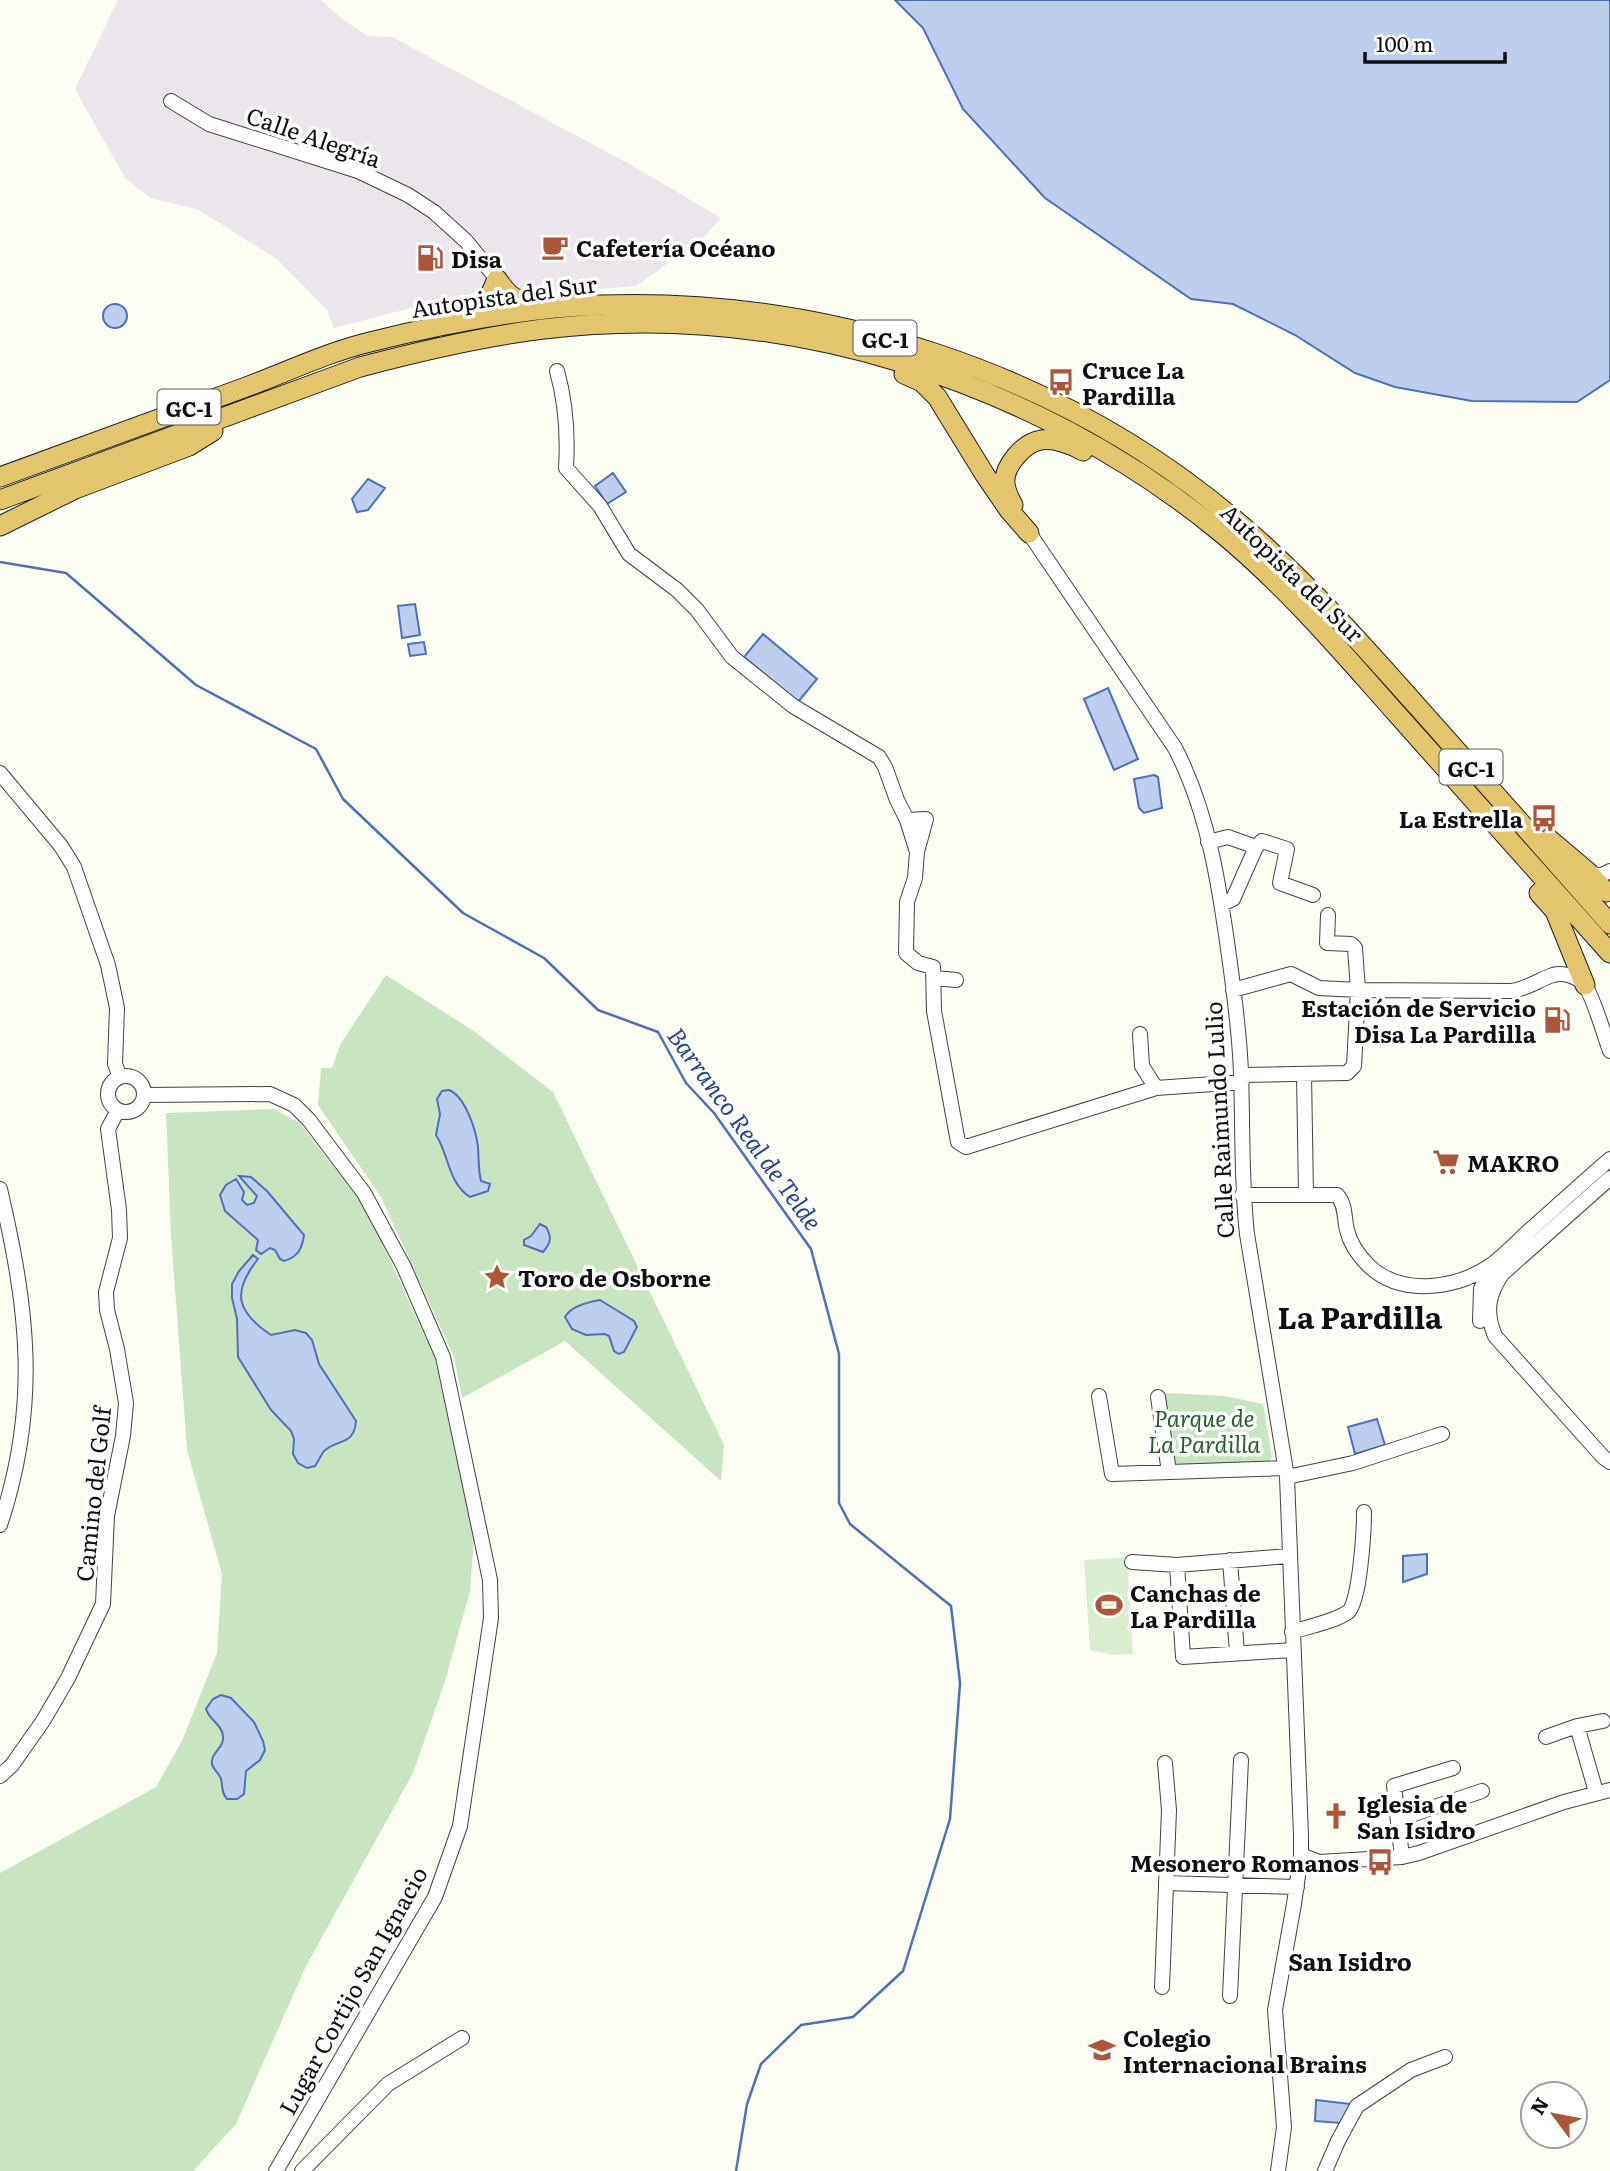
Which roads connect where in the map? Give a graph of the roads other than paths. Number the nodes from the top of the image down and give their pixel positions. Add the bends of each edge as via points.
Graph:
1 (171, 101) dead end
2 (497, 279) junction
3 (587, 306) junction
4 (782, 335) junction
5 (362, 344) junction
6 (558, 371) dead end
7 (241, 412) junction
8 (6, 473) edge
9 (1142, 476) junction
10 (0, 500) edge
11 (0, 526) edge
12 (1029, 533) junction
13 (1332, 610) junction
14 (1318, 625) junction
15 (0, 773) edge
16 (1208, 842) junction
17 (1255, 847) junction
18 (1610, 871) edge
19 (1588, 872) junction
20 (1608, 885) edge
21 (1313, 894) dead end
22 (1222, 904) junction
23 (1328, 915) dead end
24 (1610, 924) edge
25 (1610, 953) edge
26 (935, 978) junction
27 (956, 980) dead end
28 (1585, 985) junction
29 (1233, 990) junction
30 (1358, 990) junction
31 (1140, 1034) dead end
32 (1610, 1051) edge
33 (1304, 1074) junction
34 (120, 1077) junction
35 (1242, 1078) junction
36 (1156, 1088) junction
37 (144, 1095) junction
38 (118, 1110) junction
39 (1610, 1159) edge
40 (1610, 1178) edge
41 (0, 1189) edge
42 (1306, 1194) junction
43 (1242, 1195) junction
44 (1494, 1263) junction
45 (1099, 1396) dead end
46 (1158, 1397) dead end
47 (1442, 1434) dead end
48 (1610, 1462) edge
49 (1610, 1469) edge
50 (1169, 1472) junction
51 (1286, 1473) junction
52 (1364, 1511) dead end
53 (0, 1525) edge
54 (1289, 1556) junction
55 (1230, 1560) junction
56 (1132, 1562) dead end
57 (1177, 1564) junction
58 (1292, 1632) junction
59 (1293, 1650) junction
60 (1237, 1653) junction
61 (1603, 1721) dead end
62 (1577, 1726) junction
63 (1546, 1737) dead end
64 (1241, 1760) dead end
65 (1165, 1763) dead end
66 (1453, 1768) dead end
67 (0, 1776) edge
68 (1482, 1791) dead end
69 (1603, 1791) edge
70 (1399, 1819) junction
71 (1301, 1855) junction
72 (1402, 1857) junction
73 (1166, 1883) junction
74 (1236, 1885) junction
75 (1297, 1887) junction
76 (1162, 1987) dead end
77 (1230, 1996) dead end
78 (462, 2038) dead end
79 (1445, 2057) dead end
80 (321, 2154) junction
81 (325, 2170) edge
82 (276, 2171) edge
83 (302, 2171) edge
84 (1278, 2171) edge
85 (1325, 2171) edge

1 - 2 street, Calle Alegría via 209,124 358,171 408,195 466,241
2 - 3 highway via 519,300 564,297
2 - 5 highway via 483,305 394,327
3 - 5 highway, Autopista del Sur / GC-1 via 475,319
3 - 13 highway, Autopista del Sur / GC-1 via 673,305 787,316 903,342 971,366 1084,417 1154,459 1232,517
4 - 7 highway, Autopista del Sur / GC-1 via 667,324 545,329 479,338 360,368
4 - 9 highway, Autopista del Sur / GC-1 via 895,360 954,379 1074,433
4 - 12 highway via 813,350 922,382 937,397 985,475
5 - 8 highway, Autopista del Sur / GC-1
6 - 26 street via 568,440 566,468 600,506 629,554 677,590 732,657 793,706 879,757 907,820 926,819 907,902 906,953 918,964 933,967
7 - 10 highway, Autopista del Sur / GC-1
7 - 11 highway via 189,446 75,489
9 - 12 highway via 1115,469 1077,447 1039,440 1010,464 1004,482
9 - 14 highway, Autopista del Sur / GC-1 via 1220,532
12 - 16 street, Calle Raimundo Lulio via 1175,748 1191,781
13 - 19 highway via 1416,691 1560,850
13 - 24 highway, Autopista del Sur / GC-1
14 - 25 highway, Autopista del Sur / GC-1
14 - 28 highway via 1386,715 1555,911
15 - 34 street via 74,867 108,965 117,1009 115,1064
16 - 17 street via 1228,836
16 - 22 street, Calle Raimundo Lulio
17 - 21 street via 1262,841 1287,849 1280,883
17 - 22 street via 1233,899
18 - 19 street via 1600,876
19 - 20 highway
22 - 29 street, Calle Raimundo Lulio
23 - 30 street via 1327,943 1355,948
26 - 27 street
26 - 36 street via 937,1024 958,1142 966,1147
28 - 30 street via 1557,974 1511,991
28 - 32 street
29 - 30 street via 1291,974 1319,988
29 - 35 street, Calle Raimundo Lulio
30 - 33 street via 1351,1071
31 - 36 street via 1142,1066
33 - 35 street
33 - 42 street
34 - 37 street via 139,1082
34 - 38 street via 108,1096
35 - 36 street
35 - 43 street, Calle Raimundo Lulio
37 - 38 street, Lugar Cortijo San Ignacio via 132,1111
37 - 82 street, Lugar Cortijo San Ignacio via 270,1094 294,1105 309,1120 364,1193 404,1266 443,1357 490,1580 491,1618 479,1704 460,1826 448,1864 435,1897
38 - 67 street, Camino del Golf via 108,1129 120,1238 106,1292 126,1403 107,1516 103,1604 43,1721
39 - 44 street
40 - 48 street via 1502,1274 1488,1314 1494,1336
41 - 53 street via 23,1304 27,1351 26,1410
42 - 43 street
42 - 44 street via 1341,1199 1347,1232 1357,1252 1391,1281 1447,1284
43 - 51 street, Calle Raimundo Lulio
44 - 49 street via 1484,1279 1480,1325 1598,1465
45 - 50 street via 1112,1474
46 - 50 street
47 - 51 street via 1353,1463
50 - 51 street
51 - 54 street, Calle Raimundo Lulio
52 - 58 street via 1364,1546 1354,1606 1347,1613
54 - 55 street
54 - 58 street, Calle Raimundo Lulio
55 - 57 street
55 - 60 street
56 - 57 street
57 - 60 street via 1183,1657
58 - 59 street, Calle Raimundo Lulio
59 - 60 street
59 - 71 street, Calle Raimundo Lulio
61 - 62 street
62 - 63 street
62 - 69 street
64 - 74 street
65 - 73 street via 1169,1810
66 - 70 street via 1394,1786
68 - 70 street
69 - 72 street
70 - 72 street
71 - 72 street via 1319,1862
71 - 75 street, Calle Raimundo Lulio
73 - 74 street
73 - 76 street
74 - 75 street
74 - 77 street
75 - 84 street, Calle Raimundo Lulio via 1275,2010 1284,2127
78 - 80 street via 388,2084
79 - 85 street via 1411,2070 1357,2106
80 - 81 street
80 - 83 street

